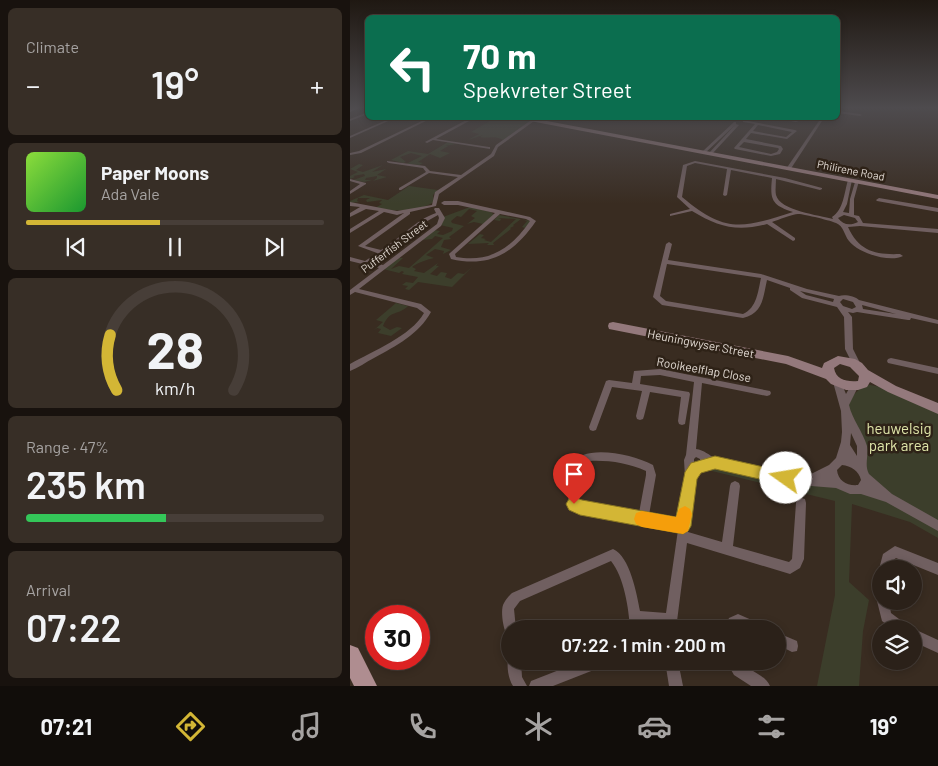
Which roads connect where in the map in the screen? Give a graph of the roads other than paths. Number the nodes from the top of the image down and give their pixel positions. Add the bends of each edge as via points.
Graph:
1 (385, 140) edge
2 (432, 140) joint
3 (505, 140) edge
4 (639, 140) edge
5 (717, 140) edge
6 (723, 140) edge
7 (742, 140) joint
8 (807, 140) edge
9 (427, 142) dead end
10 (714, 143) junction
11 (720, 144) junction
12 (493, 147) junction
13 (704, 152) junction
14 (350, 154) edge
15 (711, 154) junction
16 (389, 162) dead end
17 (730, 169) junction
18 (788, 169) junction
19 (428, 172) junction
20 (462, 176) junction
21 (774, 177) junction
22 (350, 180) edge
23 (853, 181) junction
24 (402, 188) dead end
25 (820, 189) dead end
26 (350, 193) edge
27 (725, 195) dead end
28 (845, 196) junction
29 (852, 197) junction
30 (938, 197) edge
31 (879, 200) dead end
32 (350, 204) edge
33 (365, 207) junction
34 (439, 207) junction
35 (694, 209) junction
36 (384, 210) junction
37 (938, 210) edge
38 (410, 211) junction
39 (499, 212) junction
40 (795, 213) junction
41 (852, 214) junction
42 (350, 215) edge
43 (672, 215) dead end
44 (837, 217) junction
45 (768, 222) junction
46 (858, 223) junction
47 (842, 224) junction
48 (848, 230) junction
49 (350, 231) edge
50 (938, 232) edge
51 (793, 239) dead end
52 (669, 244) dead end
53 (380, 252) junction
54 (900, 256) dead end
55 (350, 259) edge
56 (666, 262) junction
57 (366, 263) junction
58 (383, 267) junction
59 (765, 277) junction
60 (352, 291) edge
61 (839, 304) junction
62 (854, 310) junction
63 (938, 322) edge
64 (613, 326) dead end
65 (849, 349) junction
66 (891, 361) dead end
67 (350, 368) edge
68 (834, 370) junction
69 (938, 371) edge
70 (859, 377) junction
71 (698, 380) junction
72 (636, 386) junction
73 (647, 388) junction
74 (766, 393) dead end
75 (846, 402) junction
76 (938, 409) edge
77 (846, 413) junction
78 (640, 416) dead end
79 (682, 421) dead end
80 (593, 427) dead end
81 (846, 447) junction
82 (699, 463) junction
83 (836, 465) junction
84 (862, 472) junction
85 (810, 480) junction
86 (838, 484) junction
87 (735, 486) dead end
88 (861, 489) junction
89 (888, 497) junction
90 (801, 503) dead end
91 (644, 519) junction
92 (938, 526) edge
93 (682, 531) junction
94 (727, 550) junction
95 (887, 560) edge
96 (915, 560) edge
97 (922, 563) edge
98 (938, 569) edge
99 (509, 620) edge
100 (635, 620) edge
101 (671, 620) edge
102 (922, 639) edge
103 (786, 643) edge
104 (792, 646) dead end
105 (938, 647) edge
106 (350, 656) edge
107 (515, 670) edge
108 (576, 670) edge
109 (673, 670) edge
110 (739, 670) edge
111 (366, 686) edge
112 (520, 686) edge
113 (536, 686) edge
114 (676, 686) edge
115 (763, 686) edge

1 - 14 street
2 - 9 street
2 - 12 street
3 - 12 street, Pufferfish Street
4 - 13 street, Philirene Road
5 - 10 street
6 - 11 street
7 - 7 street via 737,148 773,156 782,149
8 - 18 street
10 - 11 street
10 - 13 street
11 - 15 street
12 - 20 street, Pufferfish Street via 493,154
13 - 15 street, Philirene Road
15 - 18 street, Philirene Road
16 - 19 street via 425,167
17 - 21 street
17 - 27 street
17 - 35 street via 689,162 685,165 678,194
18 - 23 street, Philirene Road
19 - 20 street
19 - 24 street
20 - 34 street, Pufferfish Street via 438,193
21 - 25 street
21 - 40 street via 775,199
22 - 26 street via 364,184
23 - 28 street
23 - 29 street
23 - 30 street, Philirene Road
28 - 29 street
28 - 44 street via 844,207
29 - 41 street
31 - 37 street
32 - 33 street
33 - 36 street
33 - 42 street
34 - 38 street
34 - 39 street via 453,203
34 - 53 street via 392,246
34 - 58 street, Pufferfish Street via 442,220 439,225
35 - 43 street
35 - 45 street via 712,222 742,228
36 - 38 street
36 - 49 street
38 - 53 street via 361,246
39 - 39 street via 452,254 452,257 474,262 496,257 533,223 528,218
40 - 44 street
40 - 45 street
41 - 44 street
41 - 46 street
44 - 47 street
45 - 51 street
46 - 47 street
46 - 48 street
46 - 50 street
47 - 48 street
48 - 54 street via 849,236 870,253
52 - 56 street
53 - 57 street
55 - 57 street
56 - 59 street
56 - 59 street via 657,291 658,300 724,313 752,315
57 - 58 street
58 - 60 street, Pufferfish Street
59 - 61 street via 785,284 802,296
60 - 67 street via 419,306 428,312 412,331
61 - 62 street
61 - 62 street via 848,297
62 - 63 street via 880,310
62 - 65 street
64 - 68 street, Heuningwyser Street
65 - 68 street
65 - 70 street
66 - 69 street
68 - 70 street
68 - 70 street via 847,361
68 - 75 street
70 - 75 street
70 - 76 street
71 - 72 street, Rooikeelflap Close via 660,372 637,373
71 - 74 street, Rooikeelflap Close
71 - 82 street via 691,444
72 - 73 street
72 - 80 street via 609,382
73 - 78 street
73 - 79 street via 686,394
75 - 77 street
77 - 81 street
77 - 84 street via 862,446
81 - 83 street
81 - 84 street
82 - 85 street
82 - 93 street
83 - 84 street via 851,463
83 - 85 street
83 - 86 street via 833,476
84 - 88 street via 865,485
84 - 89 street
85 - 86 street
86 - 88 street via 850,490
87 - 94 street
88 - 89 street
89 - 92 street
90 - 94 street via 798,559 792,568
91 - 91 street via 650,468 598,456 586,458 574,504 580,508
91 - 93 street
93 - 94 street
93 - 101 street
95 - 96 street via 895,552
97 - 98 street
99 - 100 street via 508,607 516,597 613,556 621,564
102 - 105 street
103 - 104 street
106 - 111 main road
107 - 112 street
108 - 113 street
109 - 114 street
110 - 115 street

